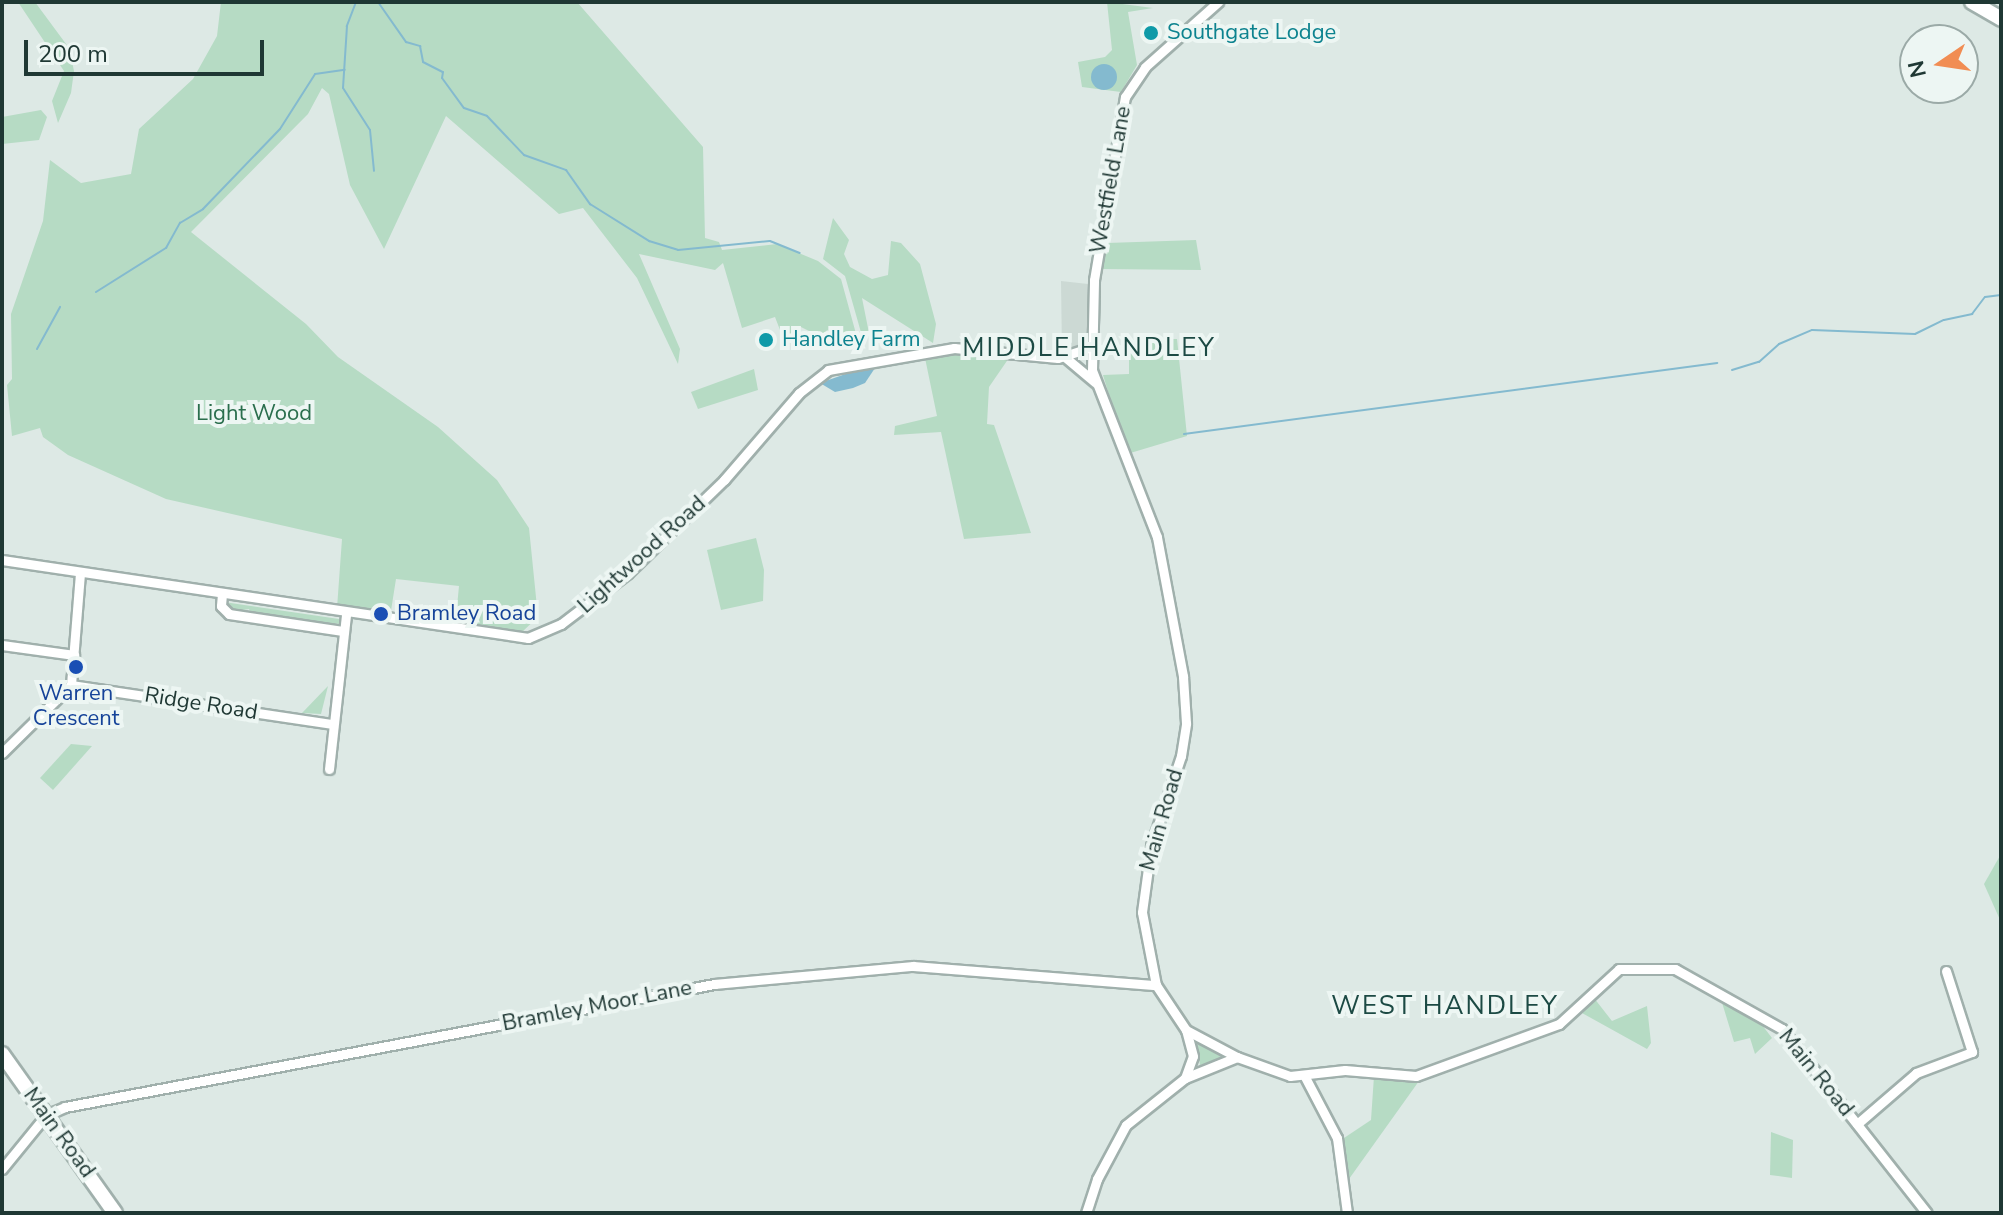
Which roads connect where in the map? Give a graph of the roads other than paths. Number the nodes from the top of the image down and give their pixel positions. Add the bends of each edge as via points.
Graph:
1 (1218, 2) edge
2 (1972, 2) edge
3 (2001, 19) edge
4 (1089, 348) junction
5 (1066, 358) junction
6 (1095, 382) junction
7 (2, 560) edge
8 (80, 572) junction
9 (222, 594) junction
10 (346, 614) junction
11 (343, 631) junction
12 (2, 645) edge
13 (74, 655) junction
14 (71, 685) junction
15 (331, 724) junction
16 (2, 753) edge
17 (329, 769) dead end
18 (1946, 971) dead end
19 (1156, 985) junction
20 (1186, 1030) junction
21 (2, 1054) edge
22 (1237, 1057) junction
23 (1305, 1077) junction
24 (1185, 1078) junction
25 (46, 1115) junction
26 (1857, 1124) junction
27 (2, 1169) edge
28 (115, 1213) edge
29 (1086, 1213) edge
30 (1347, 1213) edge
31 (1927, 1213) edge

1 - 4 street, Westfield Lane via 1145,67 1125,97 1094,280
2 - 3 main road
4 - 5 street, Lightwood Road
4 - 6 street, Main Road
5 - 6 street
5 - 10 street, Lightwood Road via 954,348 828,370 799,393 671,533 582,611 544,633 513,639
6 - 19 street, Main Road via 1157,537 1183,676 1181,756 1143,887 1145,940
7 - 8 street, Lightwood Road
8 - 9 street, Lightwood Road
8 - 13 street
9 - 10 street, Lightwood Road
9 - 11 street via 221,606 229,614
10 - 11 street
11 - 15 street
12 - 13 street
13 - 14 street
14 - 15 street, Ridge Road
14 - 16 street
15 - 17 street
18 - 26 street via 1972,1052 1916,1073
19 - 20 street, Main Road
19 - 25 street, Bramley Moor Lane via 913,966 714,984 65,1107
20 - 22 street, Main Road
20 - 24 street via 1193,1056
21 - 25 main road, Main Road
22 - 23 street, Main Road
22 - 24 street
23 - 26 street, Main Road via 1345,1070 1402,1077 1428,1074 1559,1024 1619,969 1663,966 1704,982 1782,1029
23 - 30 street via 1337,1138
24 - 29 street via 1126,1125 1097,1179
25 - 27 street
25 - 28 main road, Main Road
26 - 31 street, Main Road

